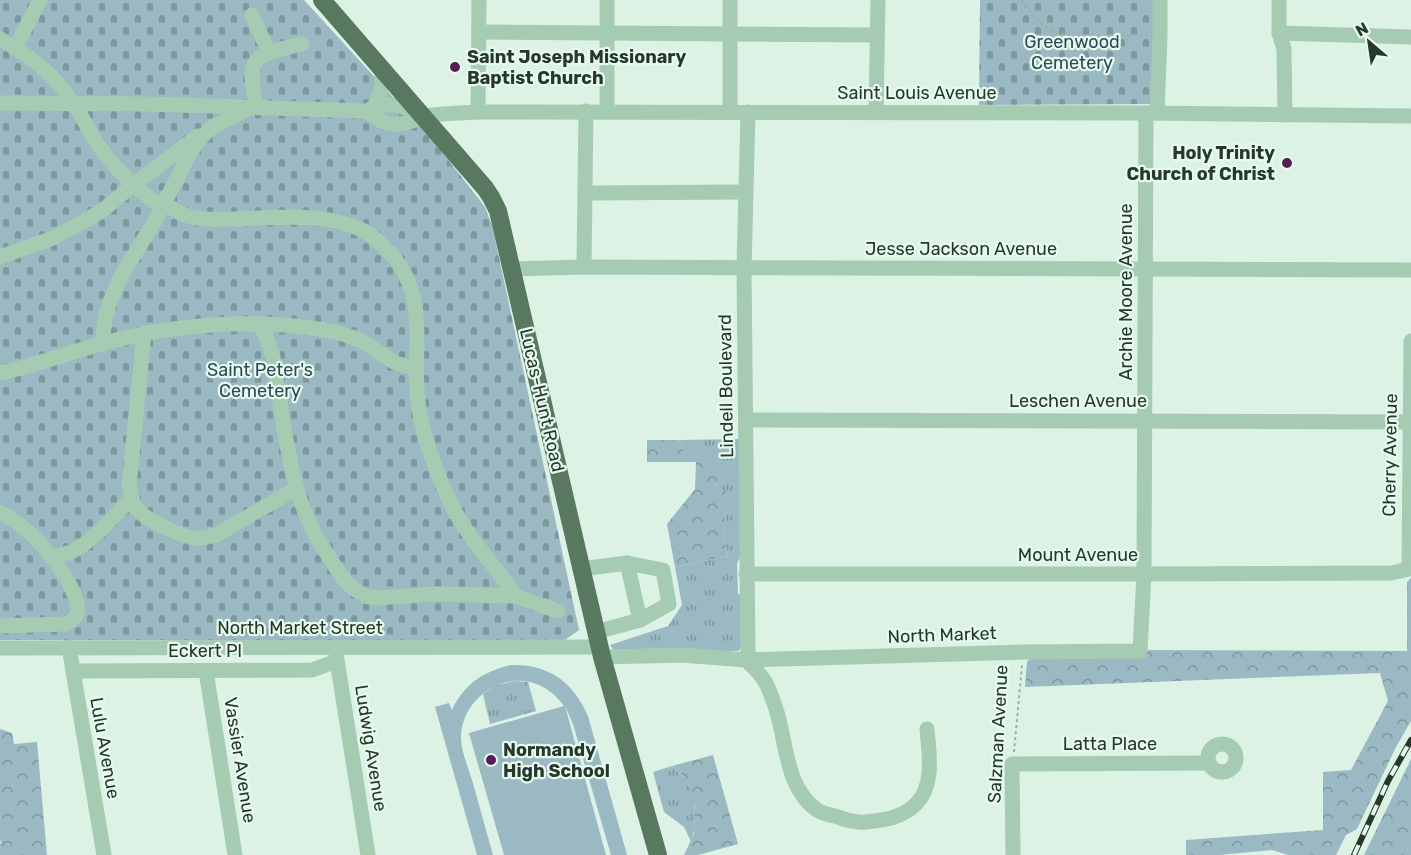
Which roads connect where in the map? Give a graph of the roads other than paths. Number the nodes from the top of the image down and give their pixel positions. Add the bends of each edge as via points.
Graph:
1 (40, 0) edge
2 (322, 0) edge
3 (479, 0) edge
4 (607, 0) edge
5 (730, 0) edge
6 (878, 0) edge
7 (1160, 0) edge
8 (1279, 0) edge
9 (252, 15) dead end
10 (479, 32) junction
11 (729, 33) junction
12 (1279, 33) junction
13 (607, 34) junction
14 (878, 35) junction
15 (1411, 37) edge
16 (0, 39) edge
17 (303, 45) dead end
18 (15, 48) junction
19 (269, 53) junction
20 (381, 68) junction
21 (0, 103) edge
22 (73, 103) junction
23 (254, 107) junction
24 (371, 109) junction
25 (586, 111) junction
26 (607, 111) junction
27 (478, 112) junction
28 (730, 112) junction
29 (748, 112) junction
30 (876, 112) junction
31 (1152, 113) junction
32 (1285, 115) junction
33 (423, 116) junction
34 (1411, 116) edge
35 (211, 128) junction
36 (133, 185) junction
37 (746, 192) junction
38 (585, 193) junction
39 (163, 206) junction
40 (0, 257) edge
41 (584, 267) junction
42 (744, 268) junction
43 (512, 269) junction
44 (1145, 269) junction
45 (1411, 270) edge
46 (259, 325) junction
47 (144, 333) junction
48 (1411, 341) edge
49 (102, 344) junction
50 (416, 367) junction
51 (0, 373) edge
52 (746, 420) junction
53 (1145, 421) junction
54 (1410, 422) edge
55 (297, 488) junction
56 (131, 498) junction
57 (0, 512) edge
58 (52, 557) junction
59 (627, 563) junction
60 (581, 569) junction
61 (1409, 569) joint
62 (746, 574) junction
63 (1144, 574) junction
64 (515, 597) junction
65 (558, 610) dead end
66 (640, 620) junction
67 (0, 626) edge
68 (599, 646) junction
69 (69, 647) junction
70 (0, 648) edge
71 (1140, 651) joint
72 (336, 654) junction
73 (746, 660) junction
74 (73, 671) junction
75 (206, 671) junction
76 (927, 729) dead end
77 (1209, 763) dead end
78 (1012, 764) joint
79 (104, 855) edge
80 (235, 855) edge
81 (368, 855) edge
82 (658, 855) edge
83 (1013, 855) edge

1 - 18 street
2 - 20 main road, Lucas-Hunt Road
3 - 10 street
4 - 13 street
5 - 11 street
6 - 14 street
7 - 31 street, Archie Moore Avenue
8 - 12 street
9 - 19 street
10 - 13 street
10 - 27 street
11 - 13 street
11 - 14 street
11 - 28 street
12 - 15 street
12 - 32 street via 1284,49
13 - 26 street
14 - 30 street
16 - 18 street
17 - 19 street
18 - 22 street via 46,70
19 - 23 street via 253,65
20 - 24 street via 381,91
20 - 33 main road, Lucas-Hunt Road
21 - 22 street
22 - 23 street
22 - 36 street via 100,147
23 - 24 street
23 - 35 street
24 - 33 street, Saint Louis Avenue via 383,123 410,122
25 - 26 street, Saint Louis Avenue
25 - 27 street, Saint Louis Avenue
25 - 38 street
26 - 28 street, Saint Louis Avenue
27 - 33 street, Saint Louis Avenue
28 - 29 street, Saint Louis Avenue
29 - 30 street, Saint Louis Avenue
29 - 37 street, Lindell Boulevard
30 - 31 street, Saint Louis Avenue
31 - 32 street, Saint Louis Avenue
31 - 44 street, Archie Moore Avenue
32 - 34 street, Saint Louis Avenue
33 - 43 main road, Lucas-Hunt Road via 491,197 500,217
35 - 36 street
35 - 39 street via 188,157
36 - 39 street
36 - 40 street via 103,210 54,238
37 - 38 street
37 - 42 street, Lindell Boulevard
38 - 41 street
39 - 49 street via 114,292
39 - 50 street via 204,220 316,218 359,228 401,266 413,292
41 - 42 street, Jesse Jackson Avenue
41 - 43 street, Jesse Jackson Avenue
42 - 44 street, Jesse Jackson Avenue
42 - 52 street, Lindell Boulevard
43 - 60 main road, Lucas-Hunt Road
44 - 45 street, Jesse Jackson Avenue
44 - 53 street, Archie Moore Avenue
46 - 47 street
46 - 50 street via 346,335 393,362
46 - 55 street via 273,357
47 - 49 street
47 - 56 street
48 - 54 street, Cherry Avenue
49 - 51 street
50 - 64 street via 418,405 440,480 468,533
52 - 53 street, Leschen Avenue
52 - 62 street, Lindell Boulevard
53 - 54 street, Leschen Avenue
53 - 63 street, Archie Moore Avenue
54 - 61 street, Cherry Avenue
55 - 56 street via 206,538 166,528 142,515
55 - 64 street via 315,535 345,581 365,596
56 - 58 street via 75,550
57 - 58 street via 32,535
58 - 67 street via 76,601 76,617 66,624
59 - 60 street
59 - 66 street
59 - 66 street via 663,570 669,604
60 - 68 main road, Lucas-Hunt Road
61 - 63 street, Mount Avenue via 1391,573
62 - 63 street, Mount Avenue
62 - 73 street, Lindell Boulevard
63 - 71 street, Archie Moore Avenue
64 - 65 street
66 - 68 street
68 - 72 street, North Market Street
68 - 73 street, North Market Street
68 - 82 main road, Lucas-Hunt Road
69 - 70 street, North Market Street
69 - 72 street, North Market Street
69 - 74 street, Lulu Avenue
71 - 73 street, North Market
72 - 75 street, Eckert Pl via 312,670
72 - 81 street, Ludwig Avenue
73 - 76 street via 764,680 775,704 794,778 818,810 856,823 904,814 926,790
74 - 75 street, Eckert Pl
74 - 79 street, Lulu Avenue
75 - 80 street, Vassier Avenue
77 - 78 street, Latta Place
78 - 83 street, Salzman Avenue

